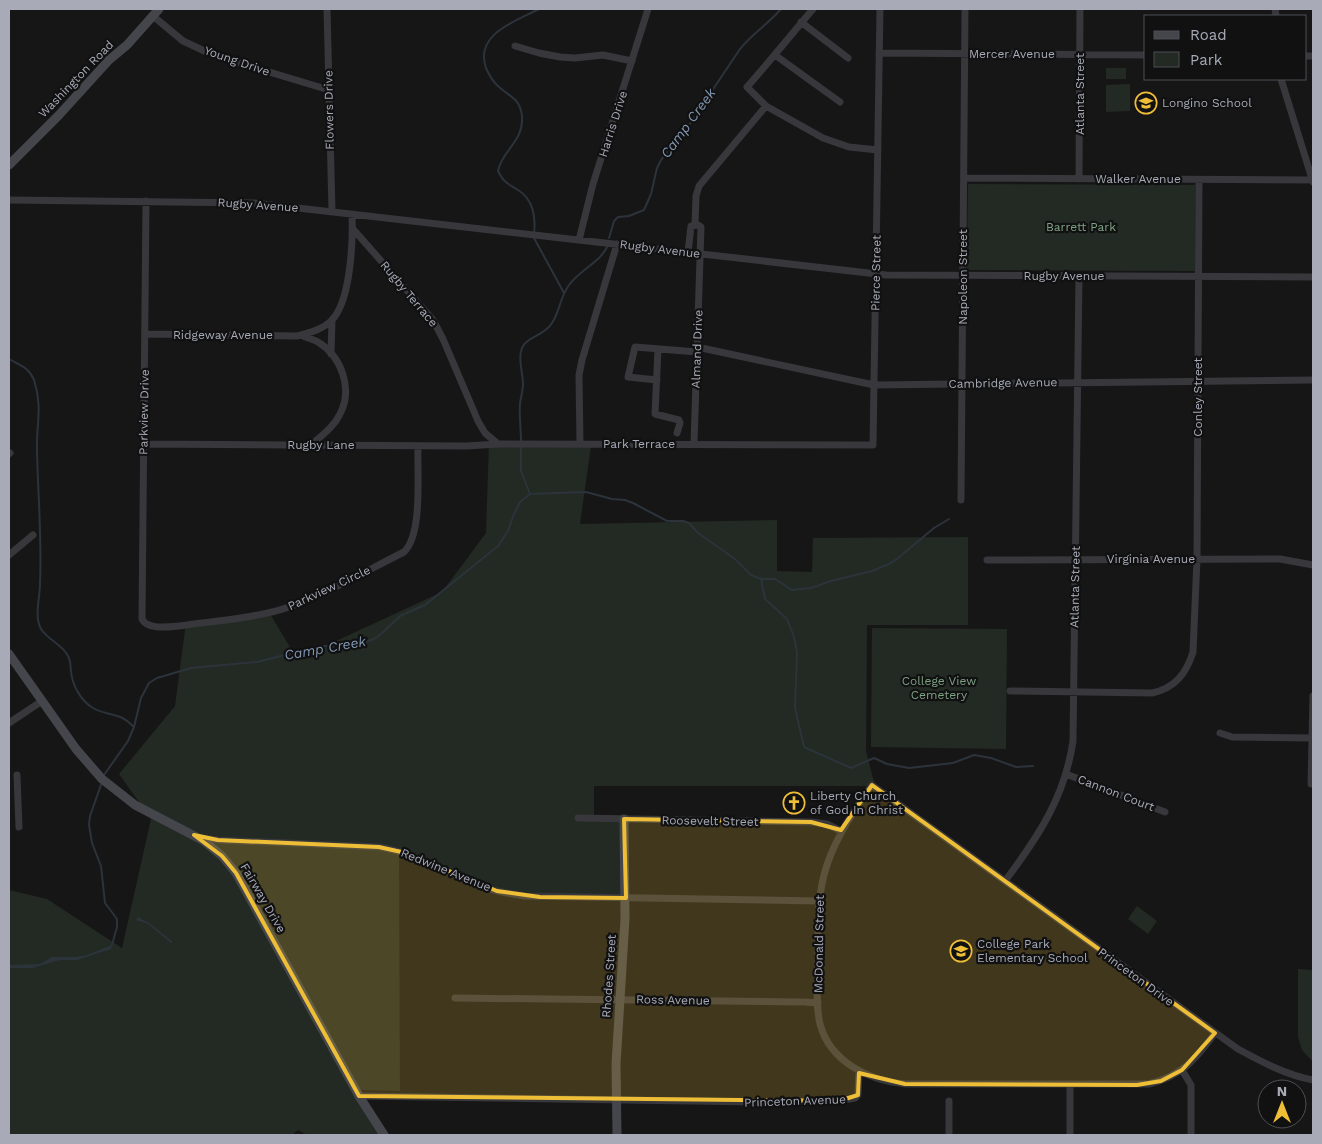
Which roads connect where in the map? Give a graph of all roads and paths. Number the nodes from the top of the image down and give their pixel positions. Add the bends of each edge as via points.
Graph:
1 (327, 9) edge
2 (648, 9) edge
3 (813, 9) edge
4 (880, 9) edge
5 (965, 9) edge
6 (1080, 9) edge
7 (156, 12) edge
8 (802, 22) junction
9 (515, 46) dead end
10 (879, 53) junction
11 (964, 54) junction
12 (1080, 54) junction
13 (775, 55) junction
14 (1144, 55) edge
15 (848, 58) dead end
16 (632, 61) junction
17 (1281, 80) edge
18 (329, 90) junction
19 (840, 102) dead end
20 (766, 106) junction
21 (878, 150) junction
22 (9, 165) edge
23 (964, 178) junction
24 (1079, 179) junction
25 (1199, 180) junction
26 (1313, 181) edge
27 (9, 200) edge
28 (146, 201) junction
29 (332, 212) junction
30 (352, 214) junction
31 (695, 224) junction
32 (353, 229) junction
33 (579, 240) junction
34 (617, 244) junction
35 (688, 252) junction
36 (699, 254) junction
37 (876, 274) junction
38 (963, 275) junction
39 (1079, 276) junction
40 (1199, 276) junction
41 (1313, 277) edge
42 (332, 320) junction
43 (145, 334) junction
44 (300, 335) junction
45 (658, 349) junction
46 (697, 350) junction
47 (331, 354) junction
48 (657, 380) junction
49 (1313, 380) edge
50 (1198, 381) junction
51 (1077, 382) junction
52 (962, 384) junction
53 (874, 385) junction
54 (677, 433) dead end
55 (143, 444) junction
56 (498, 444) junction
57 (580, 444) junction
58 (694, 444) junction
59 (311, 445) junction
60 (781, 445) joint
61 (418, 446) junction
62 (961, 500) dead end
63 (33, 535) dead end
64 (9, 555) edge
65 (1197, 559) junction
66 (987, 560) dead end
67 (1075, 560) junction
68 (1313, 565) edge
69 (143, 622) joint
70 (9, 654) edge
71 (1010, 692) dead end
72 (1074, 692) junction
73 (1313, 696) edge
74 (42, 701) junction
75 (9, 724) edge
76 (1220, 733) dead end
77 (1313, 738) edge
78 (1066, 774) junction
79 (17, 775) dead end
80 (1311, 784) dead end
81 (872, 785) joint
82 (9, 806) edge
83 (17, 807) junction
84 (1165, 812) dead end
85 (578, 818) dead end
86 (624, 819) junction
87 (18, 827) dead end
88 (841, 831) junction
89 (194, 835) junction
90 (1005, 881) junction
91 (626, 898) junction
92 (819, 901) junction
93 (455, 998) dead end
94 (620, 999) junction
95 (818, 1003) junction
96 (1215, 1033) junction
97 (1182, 1070) junction
98 (859, 1071) junction
99 (1313, 1080) edge
100 (1070, 1085) junction
101 (359, 1096) junction
102 (617, 1101) junction
103 (949, 1101) dead end
104 (384, 1135) edge
105 (617, 1135) edge
106 (949, 1135) edge
107 (1070, 1135) edge
108 (1191, 1135) edge

1 - 18 street, Flowers Drive
2 - 16 street, Harris Drive
3 - 8 street
4 - 10 street, Pierce Street
5 - 11 street, Napoleon Street
6 - 12 street, Atlanta Street
7 - 18 street, Young Drive via 183,40 213,55
7 - 22 street, Washington Road
8 - 13 street
8 - 15 street
9 - 16 street via 560,57 603,55
10 - 11 street, Mercer Avenue
10 - 21 street, Pierce Street
11 - 12 street, Mercer Avenue
11 - 23 street, Napoleon Street
12 - 14 street, Mercer Avenue
12 - 24 street, Atlanta Street
13 - 19 street
13 - 20 street via 747,87
16 - 33 street, Harris Drive
17 - 26 street
18 - 29 street, Flowers Drive
20 - 21 street via 835,144
20 - 31 street via 699,186
21 - 37 street, Pierce Street
23 - 24 street, Walker Avenue
23 - 38 street, Napoleon Street
24 - 25 street, Walker Avenue
25 - 26 street, Walker Avenue
25 - 40 street, Conley Street
27 - 28 street, Rugby Avenue
28 - 29 street, Rugby Avenue via 254,203
28 - 43 street, Parkview Drive
29 - 30 street, Rugby Avenue
30 - 32 street
30 - 33 street, Rugby Avenue
31 - 35 street via 691,226
31 - 36 street, Almand Drive via 701,227
32 - 42 street via 346,291
32 - 56 street, Rugby Terrace via 433,320 478,421 485,433
33 - 34 street, Rugby Avenue
34 - 35 street, Rugby Avenue
34 - 57 street via 579,375
35 - 36 street, Rugby Avenue
36 - 37 street, Rugby Avenue
36 - 46 street, Almand Drive
37 - 38 street, Rugby Avenue
37 - 53 street, Pierce Street
38 - 39 street, Rugby Avenue
38 - 52 street, Napoleon Street
39 - 40 street, Rugby Avenue
39 - 51 street, Atlanta Street
40 - 41 street, Rugby Avenue
40 - 50 street, Conley Street
42 - 44 street
42 - 47 street
43 - 44 street, Ridgeway Avenue
43 - 55 street, Parkview Drive
44 - 47 street via 319,343
45 - 46 street, Cambridge Avenue
45 - 48 street
45 - 48 street, Cambridge Avenue via 635,347 628,376
46 - 53 street, Cambridge Avenue
46 - 58 street, Almand Drive
47 - 59 street via 345,381 344,404 335,423
48 - 54 street via 655,414 679,420
49 - 50 street, Cambridge Avenue
50 - 51 street, Cambridge Avenue
50 - 65 street, Conley Street
51 - 52 street, Cambridge Avenue
51 - 67 street, Atlanta Street
52 - 53 street, Cambridge Avenue
52 - 62 street, Napoleon Street
53 - 60 street, Pierce Street via 873,445
55 - 59 street, Rugby Lane
55 - 69 street, Parkview Drive
56 - 57 street, Park Terrace
56 - 61 street, Rugby Lane
57 - 58 street, Park Terrace
58 - 60 street, Park Terrace
59 - 61 street, Rugby Lane
61 - 69 street, Parkview Circle via 416,525 412,542 404,552 288,608 179,626
63 - 64 street
65 - 67 street, Virginia Avenue
65 - 68 street, Virginia Avenue via 1280,559
65 - 72 street, Conley Street via 1193,652 1189,666 1180,678 1168,688 1152,693
66 - 67 street, Virginia Avenue
67 - 72 street, Atlanta Street
70 - 74 street, Fairway Drive
71 - 72 street, Conley Street
72 - 78 street, Atlanta Street via 1073,741
73 - 77 street
74 - 75 street
74 - 89 street, Fairway Drive via 102,779 136,805
76 - 77 street via 1232,737
77 - 80 street
78 - 84 street, Cannon Court
78 - 90 street, Atlanta Street via 1041,831
79 - 83 street
81 - 88 street, McDonald Street
81 - 90 street, Princeton Drive
82 - 83 street
83 - 87 street
85 - 86 street, Roosevelt Street
86 - 88 street, Roosevelt Street via 811,822 827,824
86 - 91 street, Rhodes Street
88 - 92 street, McDonald Street via 826,866
89 - 91 street, Redwine Avenue via 218,840 380,847 406,853 497,891 540,897
89 - 101 street, Fairway Drive via 222,856 236,874
90 - 96 street, Princeton Drive
91 - 92 street, Redwine Avenue
91 - 94 street, Rhodes Street
92 - 95 street, McDonald Street
93 - 94 street, Ross Avenue
94 - 95 street, Ross Avenue
94 - 102 street, Rhodes Street
95 - 98 street, McDonald Street via 820,1024 828,1042 841,1058
96 - 97 street via 1199,1055
96 - 99 street, Princeton Drive via 1260,1062
97 - 100 street via 1172,1077 1149,1084
97 - 108 street via 1190,1085
98 - 100 street via 881,1080 905,1084
98 - 102 street, Princeton Avenue via 859,1091 850,1100
100 - 107 street
101 - 102 street, Princeton Avenue
101 - 104 street, Fairway Drive
102 - 105 street, Rhodes Street
103 - 106 street

